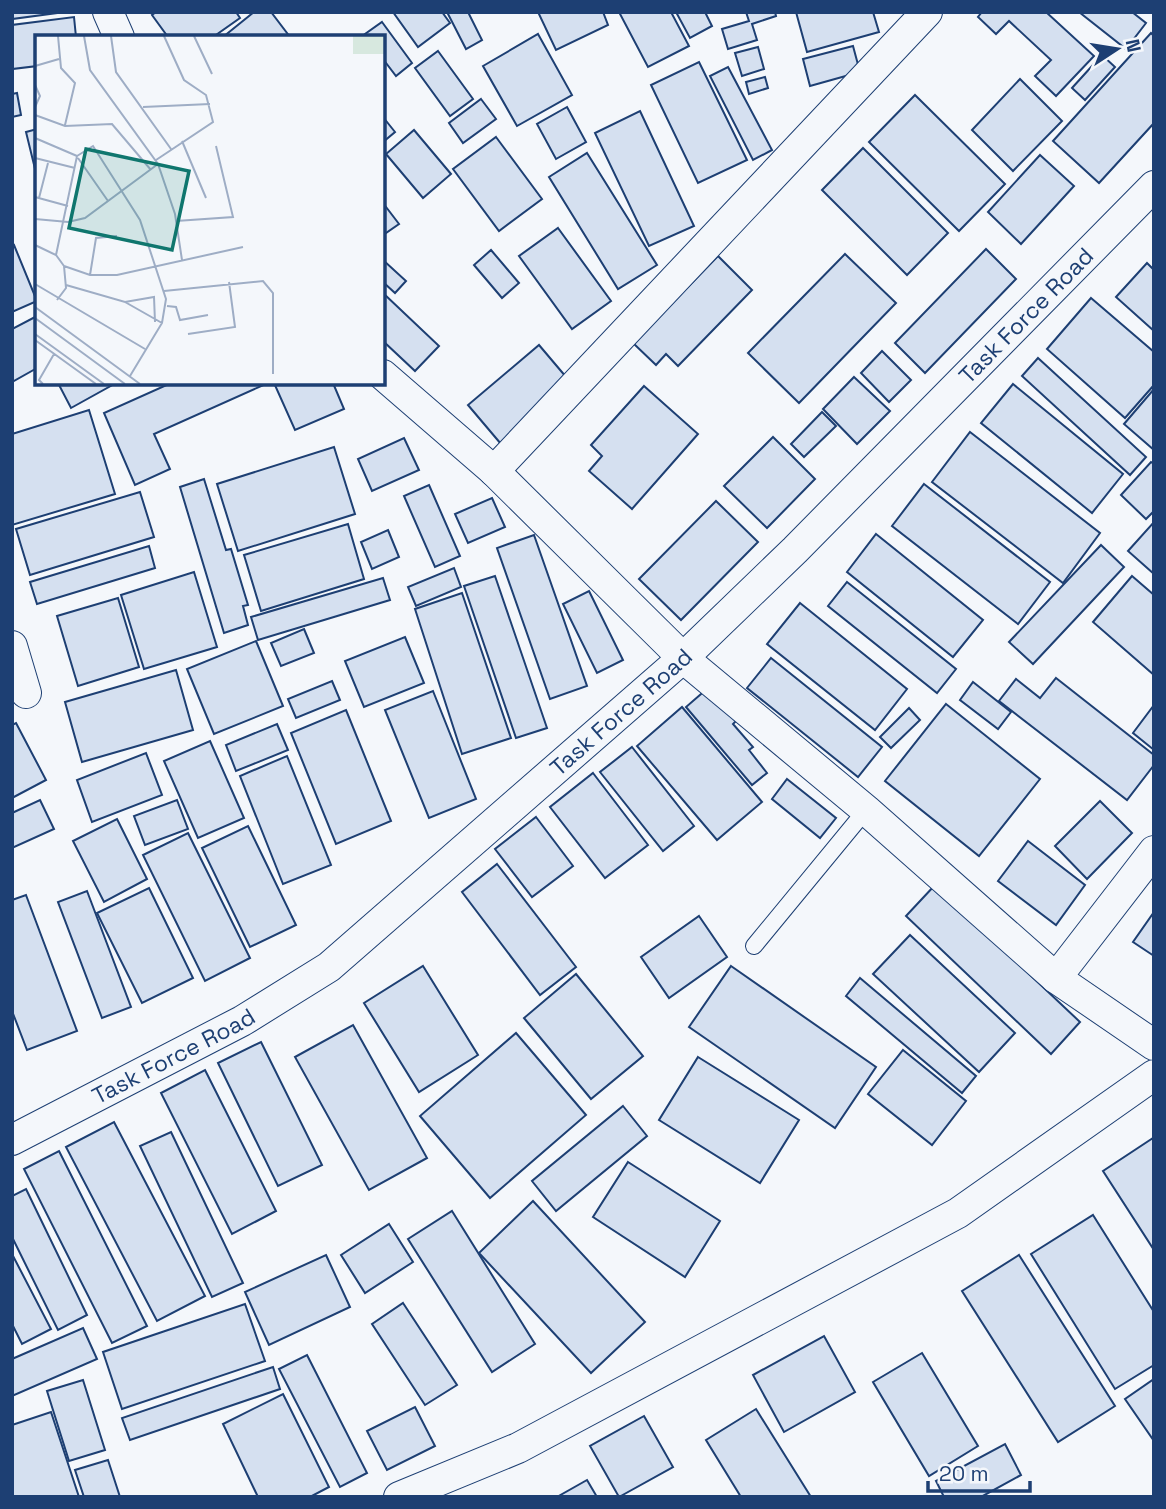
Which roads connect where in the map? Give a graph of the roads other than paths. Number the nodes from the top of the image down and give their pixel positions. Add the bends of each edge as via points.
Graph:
1 (108, 12) edge
2 (927, 12) edge
3 (118, 35) edge
4 (1154, 186) edge
5 (385, 377) edge
6 (495, 471) junction
7 (12, 646) edge
8 (683, 659) junction
9 (26, 693) dead end
10 (866, 810) junction
11 (1154, 851) edge
12 (754, 946) dead end
13 (1056, 978) junction
14 (1154, 1045) edge
15 (1154, 1074) edge
16 (12, 1140) edge
17 (412, 1494) edge

1 - 3 street
2 - 6 street
4 - 8 street, Task Force Road
5 - 6 street
6 - 8 street
7 - 9 street
8 - 10 street
8 - 16 street, Task Force Road via 329,967 242,1021
10 - 12 lane
10 - 13 street
11 - 13 street
13 - 14 street
15 - 17 street via 958,1213 518,1448

